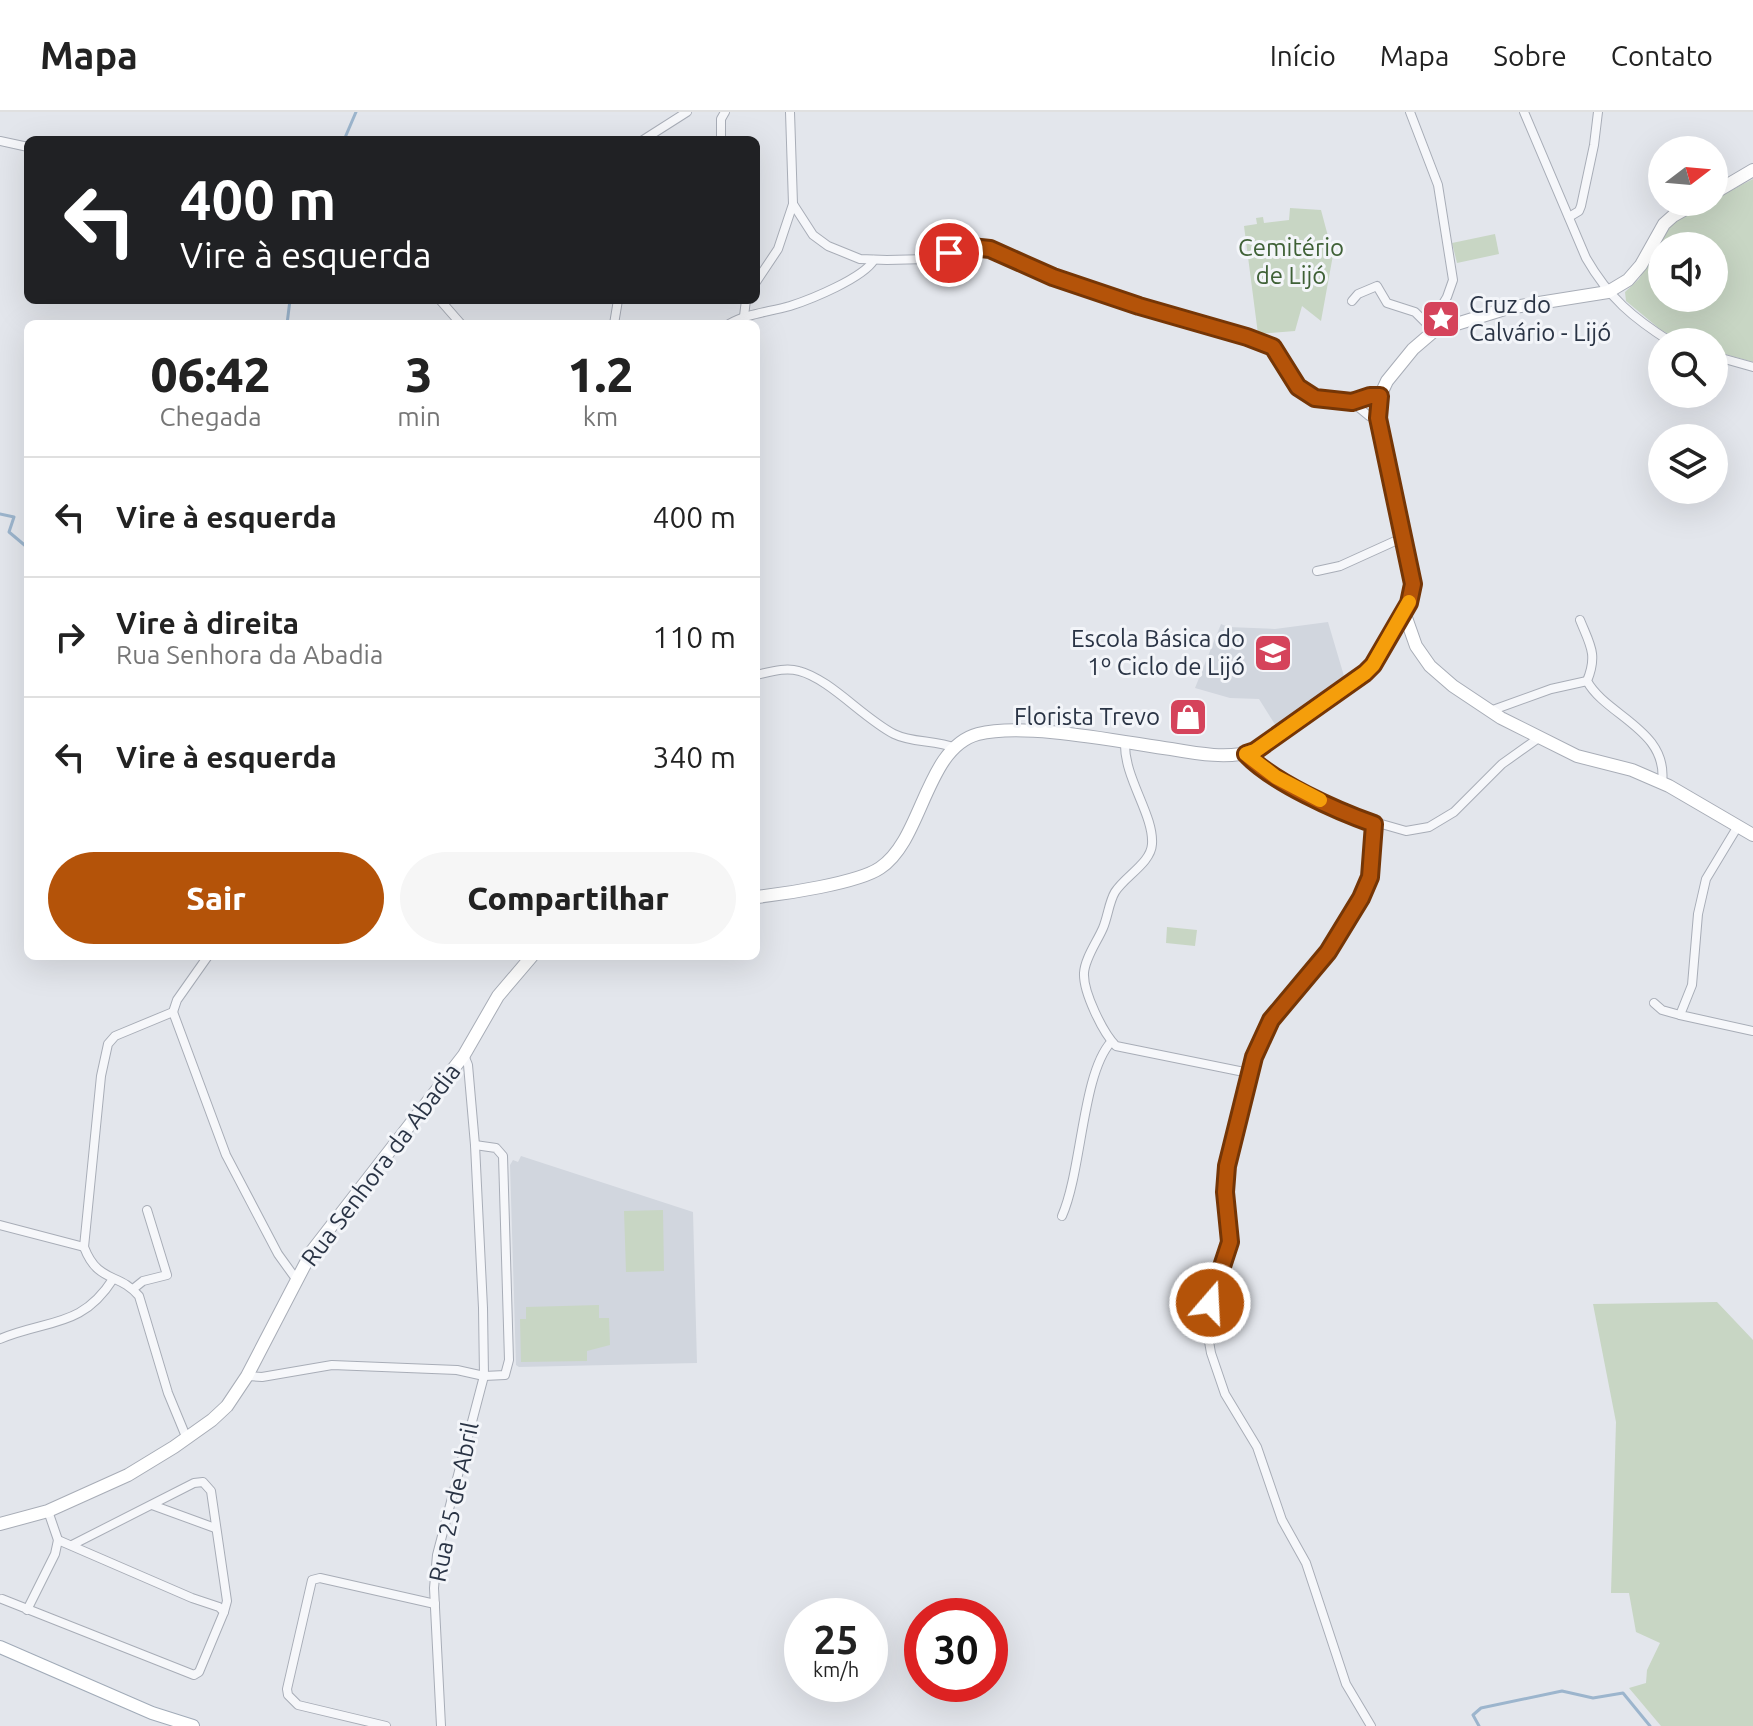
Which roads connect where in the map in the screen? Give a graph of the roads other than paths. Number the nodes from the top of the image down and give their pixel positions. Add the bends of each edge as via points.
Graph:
1 (687, 112) edge
2 (725, 112) edge
3 (790, 112) edge
4 (1410, 112) edge
5 (1524, 112) edge
6 (1598, 112) edge
7 (649, 136) edge
8 (721, 136) edge
9 (0, 141) edge
10 (24, 146) edge
11 (1753, 170) edge
12 (1728, 185) edge
13 (793, 204) junction
14 (1673, 216) edge
15 (1569, 217) junction
16 (874, 260) junction
17 (760, 276) edge
18 (1608, 292) junction
19 (1352, 301) dead end
20 (444, 304) edge
21 (746, 304) edge
22 (744, 316) junction
23 (458, 320) edge
24 (736, 320) edge
25 (1649, 328) edge
26 (1434, 331) junction
27 (1728, 360) edge
28 (1753, 367) edge
29 (1380, 396) junction
30 (1352, 402) junction
31 (1378, 418) junction
32 (1404, 537) junction
33 (1317, 571) dead end
34 (1404, 612) junction
35 (1580, 620) dead end
36 (760, 674) edge
37 (1587, 681) junction
38 (1490, 711) junction
39 (1540, 737) junction
40 (1125, 743) junction
41 (955, 748) junction
42 (1246, 754) junction
43 (1662, 783) junction
44 (1374, 824) junction
45 (1738, 826) junction
46 (1753, 835) edge
47 (760, 896) edge
48 (205, 960) edge
49 (529, 960) edge
50 (1654, 1003) dead end
51 (173, 1012) junction
52 (1680, 1015) junction
53 (1753, 1031) edge
54 (1111, 1042) junction
55 (464, 1055) junction
56 (1249, 1073) junction
57 (475, 1145) junction
58 (147, 1210) dead end
59 (1062, 1216) dead end
60 (0, 1225) edge
61 (84, 1247) junction
62 (113, 1279) junction
63 (296, 1279) junction
64 (133, 1289) junction
65 (0, 1339) edge
66 (247, 1376) junction
67 (484, 1376) junction
68 (187, 1439) junction
69 (152, 1505) junction
70 (48, 1511) junction
71 (0, 1524) edge
72 (215, 1528) junction
73 (58, 1540) junction
74 (72, 1545) junction
75 (2, 1599) edge
76 (435, 1604) junction
77 (27, 1610) junction
78 (224, 1612) junction
79 (0, 1647) edge
80 (193, 1726) edge
81 (386, 1726) edge
82 (441, 1726) edge
83 (1371, 1726) edge

1 - 7 street
2 - 8 street
3 - 13 street
4 - 26 street via 1438,185 1453,280 1432,322
5 - 15 street
6 - 15 street via 1581,206
9 - 10 street
11 - 12 main road
13 - 16 street via 813,235 828,246
13 - 17 street via 778,249
14 - 18 main road via 1641,265
15 - 18 street
16 - 22 street via 869,268 793,305
16 - 30 street via 928,259 971,247 990,249 1053,277 1273,347 1298,387 1315,398
18 - 25 street
18 - 26 main road via 1508,308
19 - 26 street via 1377,286 1387,303 1415,312
20 - 23 street
21 - 22 street
22 - 24 street
26 - 29 main road via 1397,367
27 - 28 street
29 - 30 street
29 - 31 main road
30 - 31 street
31 - 32 main road
32 - 33 street
32 - 34 main road via 1413,584
34 - 38 main road via 1430,666
34 - 42 main road via 1365,673
35 - 37 street via 1594,655
36 - 41 street via 800,671 896,735
37 - 38 street
37 - 43 street via 1654,748
38 - 39 main road
39 - 43 main road via 1577,756
39 - 44 street via 1502,764 1454,812 1429,827 1406,831
40 - 41 main road via 1008,731 978,734
40 - 42 main road
40 - 54 street via 1152,844 1147,858 1114,893 1084,973
41 - 47 main road via 900,844 879,868
42 - 44 street via 1288,783
43 - 45 main road
44 - 56 street via 1370,877 1361,898 1328,952 1271,1020
45 - 46 main road
45 - 52 street via 1706,879 1692,985
48 - 51 street
49 - 55 main road, Rua Senhora da Abadia via 498,996
50 - 52 street
51 - 61 street via 115,1036 108,1044
51 - 63 street via 226,1155
52 - 53 street
54 - 56 street
54 - 59 street via 1097,1068
55 - 57 street, Rua 25 de Abril
55 - 63 main road, Rua Senhora da Abadia via 352,1196
56 - 83 street via 1227,1166 1230,1242 1210,1303 1211,1353 1225,1394 1257,1447 1282,1520 1306,1563 1346,1684
57 - 67 street, Rua 25 de Abril
57 - 67 street via 501,1151 503,1172 509,1360 505,1375
58 - 64 street via 167,1275
60 - 61 street
61 - 62 street via 96,1269
62 - 64 street
62 - 65 street via 93,1305 73,1317
63 - 66 main road, Rua Senhora da Abadia
64 - 68 street via 143,1304
66 - 67 street via 332,1365 457,1370
66 - 68 main road, Rua Senhora da Abadia via 227,1406
67 - 76 street, Rua 25 de Abril via 437,1555
68 - 70 main road, Rua Senhora da Abadia via 128,1475
69 - 72 street
69 - 72 street via 203,1482 211,1491
69 - 74 street
70 - 71 main road, Rua Senhora da Abadia
70 - 73 street
72 - 78 street via 227,1601
73 - 74 street
73 - 77 street
74 - 78 street
75 - 77 street
76 - 81 street via 312,1580 288,1695 298,1705
76 - 82 street, Rua 25 de Abril
77 - 78 street via 194,1675
79 - 80 main road

